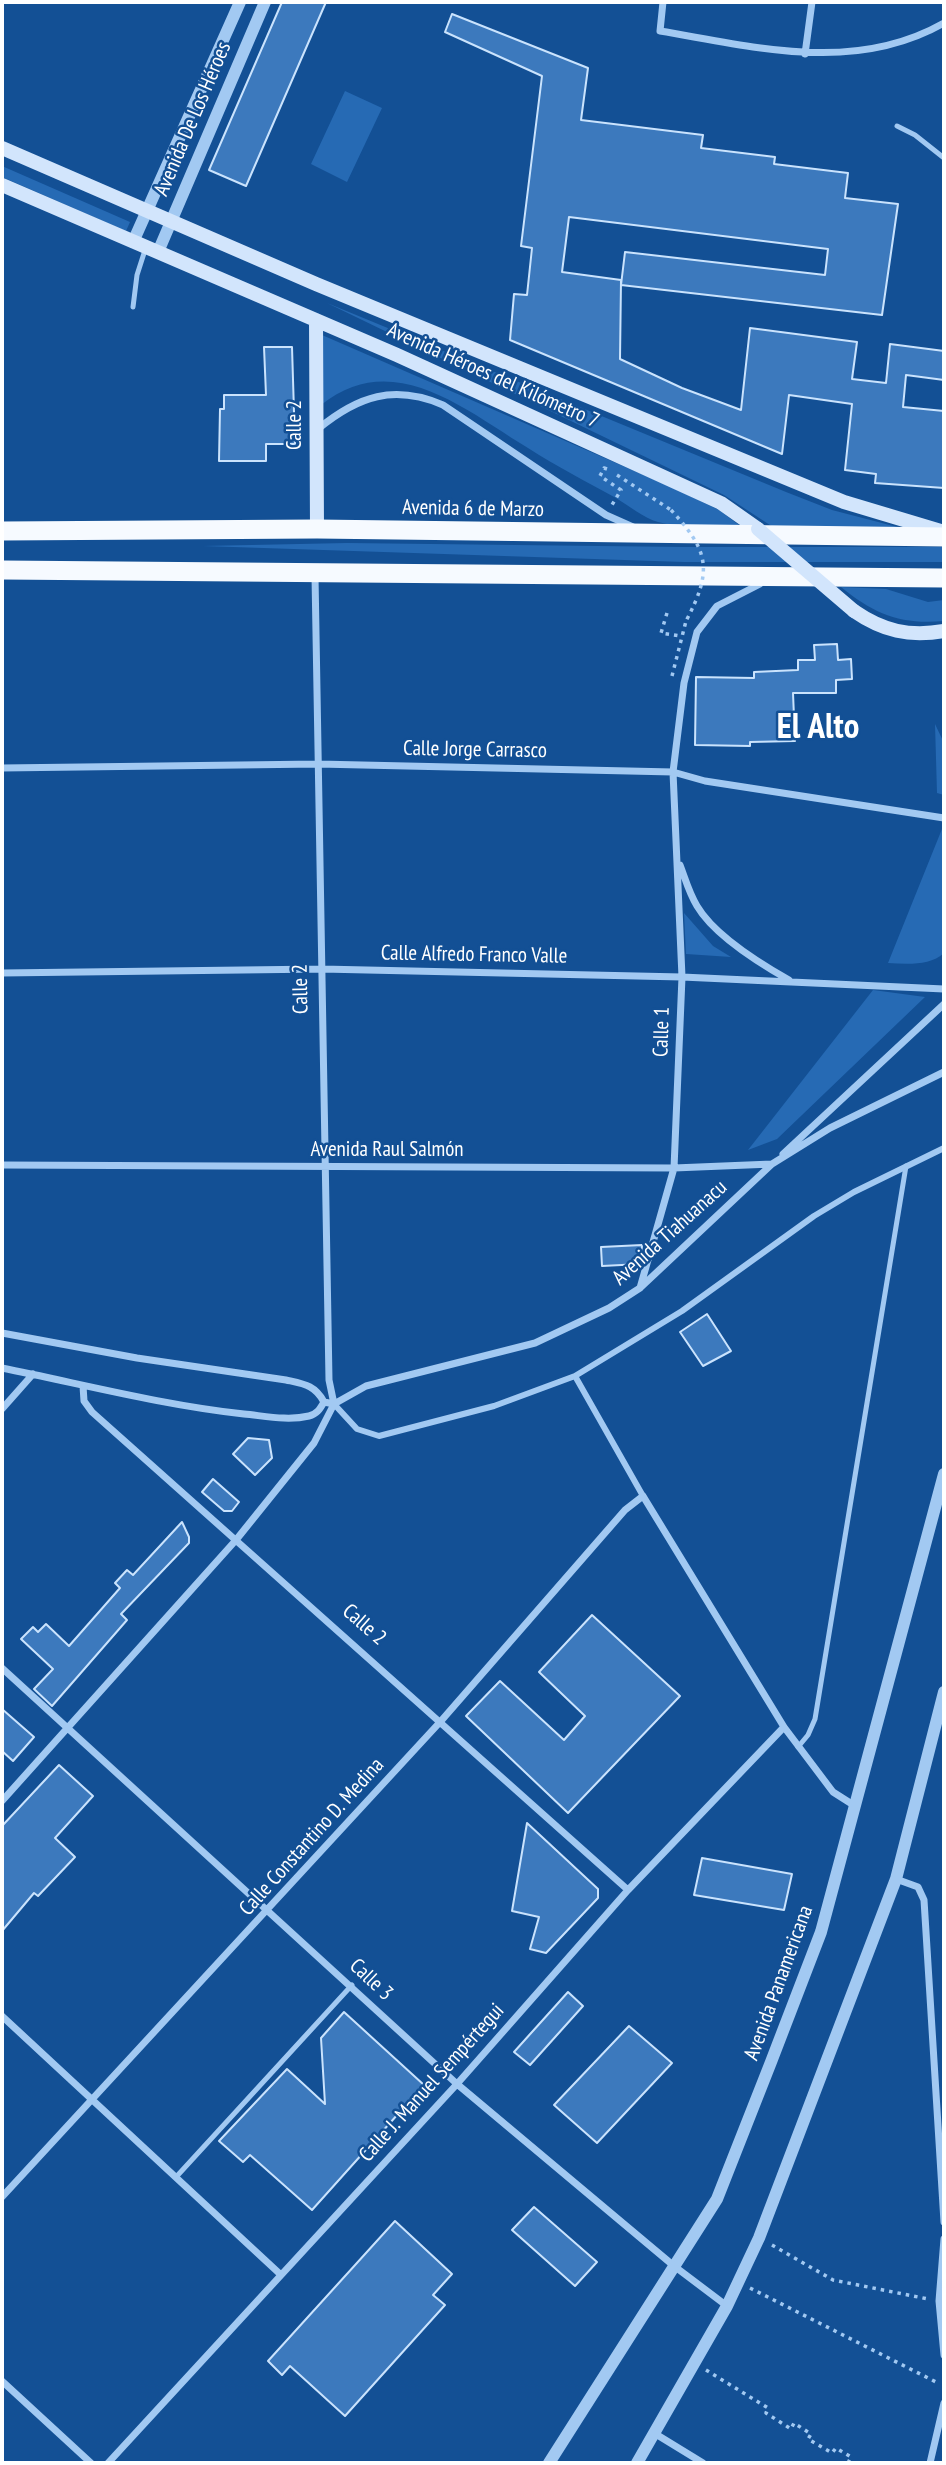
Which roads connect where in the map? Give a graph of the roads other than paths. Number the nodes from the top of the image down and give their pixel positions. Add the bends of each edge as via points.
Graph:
1 (240, 2) edge
2 (265, 2) edge
3 (663, 2) edge
4 (812, 2) edge
5 (944, 23) edge
6 (804, 54) junction
7 (897, 126) dead end
8 (2, 148) edge
9 (944, 158) edge
10 (2, 184) edge
11 (148, 211) junction
12 (170, 221) junction
13 (146, 247) junction
14 (133, 307) dead end
15 (316, 320) junction
16 (316, 430) junction
17 (317, 529) junction
18 (2, 531) edge
19 (646, 534) junction
20 (944, 534) edge
21 (2, 570) edge
22 (315, 572) junction
23 (778, 577) junction
24 (944, 579) edge
25 (944, 631) edge
26 (318, 764) junction
27 (2, 768) edge
28 (673, 772) junction
29 (944, 818) edge
30 (677, 859) junction
31 (322, 969) junction
32 (2, 973) edge
33 (682, 977) junction
34 (793, 982) junction
35 (944, 989) edge
36 (944, 1004) edge
37 (944, 1072) edge
38 (944, 1148) edge
39 (772, 1164) junction
40 (2, 1165) edge
41 (906, 1166) junction
42 (325, 1168) junction
43 (674, 1168) junction
44 (640, 1288) junction
45 (2, 1333) edge
46 (2, 1368) edge
47 (33, 1374) junction
48 (575, 1376) junction
49 (83, 1387) junction
50 (324, 1402) junction
51 (334, 1404) junction
52 (2, 1409) edge
53 (944, 1474) edge
54 (643, 1496) junction
55 (236, 1541) junction
56 (2, 1668) edge
57 (944, 1693) edge
58 (441, 1721) junction
59 (68, 1727) junction
60 (784, 1727) junction
61 (798, 1747) junction
62 (2, 1801) edge
63 (856, 1807) junction
64 (896, 1879) junction
65 (628, 1890) junction
66 (270, 1910) junction
67 (352, 1985) junction
68 (2, 2016) edge
69 (457, 2084) junction
70 (92, 2100) junction
71 (177, 2176) junction
72 (2, 2197) edge
73 (944, 2222) edge
74 (944, 2239) edge
75 (674, 2266) junction
76 (280, 2274) junction
77 (727, 2306) junction
78 (944, 2355) edge
79 (2, 2381) edge
80 (944, 2403) edge
81 (654, 2433) junction
82 (91, 2463) edge
83 (108, 2463) edge
84 (549, 2463) edge
85 (637, 2463) edge
86 (703, 2463) edge
87 (930, 2463) edge

1 - 11 street, Avenida De Los Héroes
2 - 12 street, Avenida De Los Héroes
3 - 6 street via 660,32
4 - 6 street
5 - 6 street via 907,40 854,51
7 - 9 lane
8 - 11 main road, Avenida Héroes del Kilómetro 7
10 - 13 main road, Avenida Héroes del Kilómetro 7
11 - 12 main road, Avenida Héroes del Kilómetro 7
11 - 13 street, Avenida De Los Héroes
12 - 13 street, Avenida De Los Héroes
12 - 20 main road, Avenida Héroes del Kilómetro 7 via 844,502
13 - 14 lane
13 - 15 main road, Avenida Héroes del Kilómetro 7
15 - 16 main road, Calle 2
15 - 25 main road, Avenida Héroes del Kilómetro 7, bridge via 721,503 878,627 913,633
16 - 17 main road, Calle 2
16 - 19 street via 356,403 391,392 424,397 443,405 606,515
17 - 18 highway, Avenida 6 de Marzo
17 - 19 highway, Avenida 6 de Marzo
19 - 20 highway, Avenida 6 de Marzo
21 - 22 highway
22 - 23 highway
22 - 26 street, Calle 2
23 - 24 highway
23 - 28 street, Calle 1 via 717,606 697,632 684,683
26 - 27 street, Calle Jorge Carrasco
26 - 28 street, Calle Jorge Carrasco
26 - 31 street, Calle 2
28 - 29 street, Calle Jorge Carrasco via 705,781
28 - 30 street, Calle 1
30 - 33 street, Calle 1
30 - 34 street via 697,907 760,963
31 - 32 street, Calle Alfredo Franco Valle
31 - 33 street, Calle Alfredo Franco Valle
31 - 42 street, Calle 2
33 - 34 street, Calle Alfredo Franco Valle
33 - 43 street, Calle 1
34 - 35 street, Calle Alfredo Franco Valle
36 - 39 street, Avenida Tiahuanacu
37 - 39 street via 842,1122
38 - 41 street
39 - 43 street, Avenida Raul Salmón
39 - 44 street, Avenida Tiahuanacu
40 - 42 street, Avenida Raul Salmón
41 - 48 street via 814,1216 682,1311
41 - 61 lane via 815,1718
42 - 43 street, Avenida Raul Salmón
42 - 51 street, Calle 2 via 329,1380
43 - 44 street, Calle 1
44 - 51 street, Avenida Tiahuanacu via 588,1320 535,1343 366,1386
45 - 50 street via 310,1385
46 - 47 street
47 - 49 street
47 - 52 street
48 - 51 street via 494,1406 379,1436 357,1429
48 - 54 street
49 - 50 street via 281,1418 310,1416
49 - 55 street, Calle 2 via 84,1401 92,1412
50 - 51 street
51 - 55 street via 314,1443
53 - 63 street, Avenida Panamericana
54 - 58 street, Calle Constantino D. Medina via 625,1510
54 - 60 street
55 - 58 street, Calle 2
55 - 59 street
56 - 59 street, Calle 3
57 - 64 street
58 - 65 street, Calle 2
58 - 66 street, Calle Constantino D. Medina
59 - 62 street
59 - 66 street, Calle 3
60 - 61 street
60 - 65 street, Calle J. Manuel Sempértegui
61 - 63 street via 833,1792
63 - 75 street, Avenida Panamericana via 821,1932 717,2199
64 - 73 street via 918,1887 924,1900
64 - 77 street via 759,2238
65 - 69 street, Calle J. Manuel Sempértegui
66 - 67 street, Calle 3
66 - 70 street, Calle Constantino D. Medina
67 - 69 street, Calle 3
67 - 71 lane
68 - 70 street
69 - 75 street, Calle 3
69 - 76 street, Calle J. Manuel Sempértegui
70 - 71 street
70 - 72 street, Calle Constantino D. Medina
71 - 76 street
74 - 78 street via 939,2301
75 - 77 street, Calle 3
75 - 84 street, Avenida Panamericana
76 - 83 street, Calle J. Manuel Sempértegui
77 - 81 street
79 - 82 street
80 - 87 street
81 - 85 street
81 - 86 street

